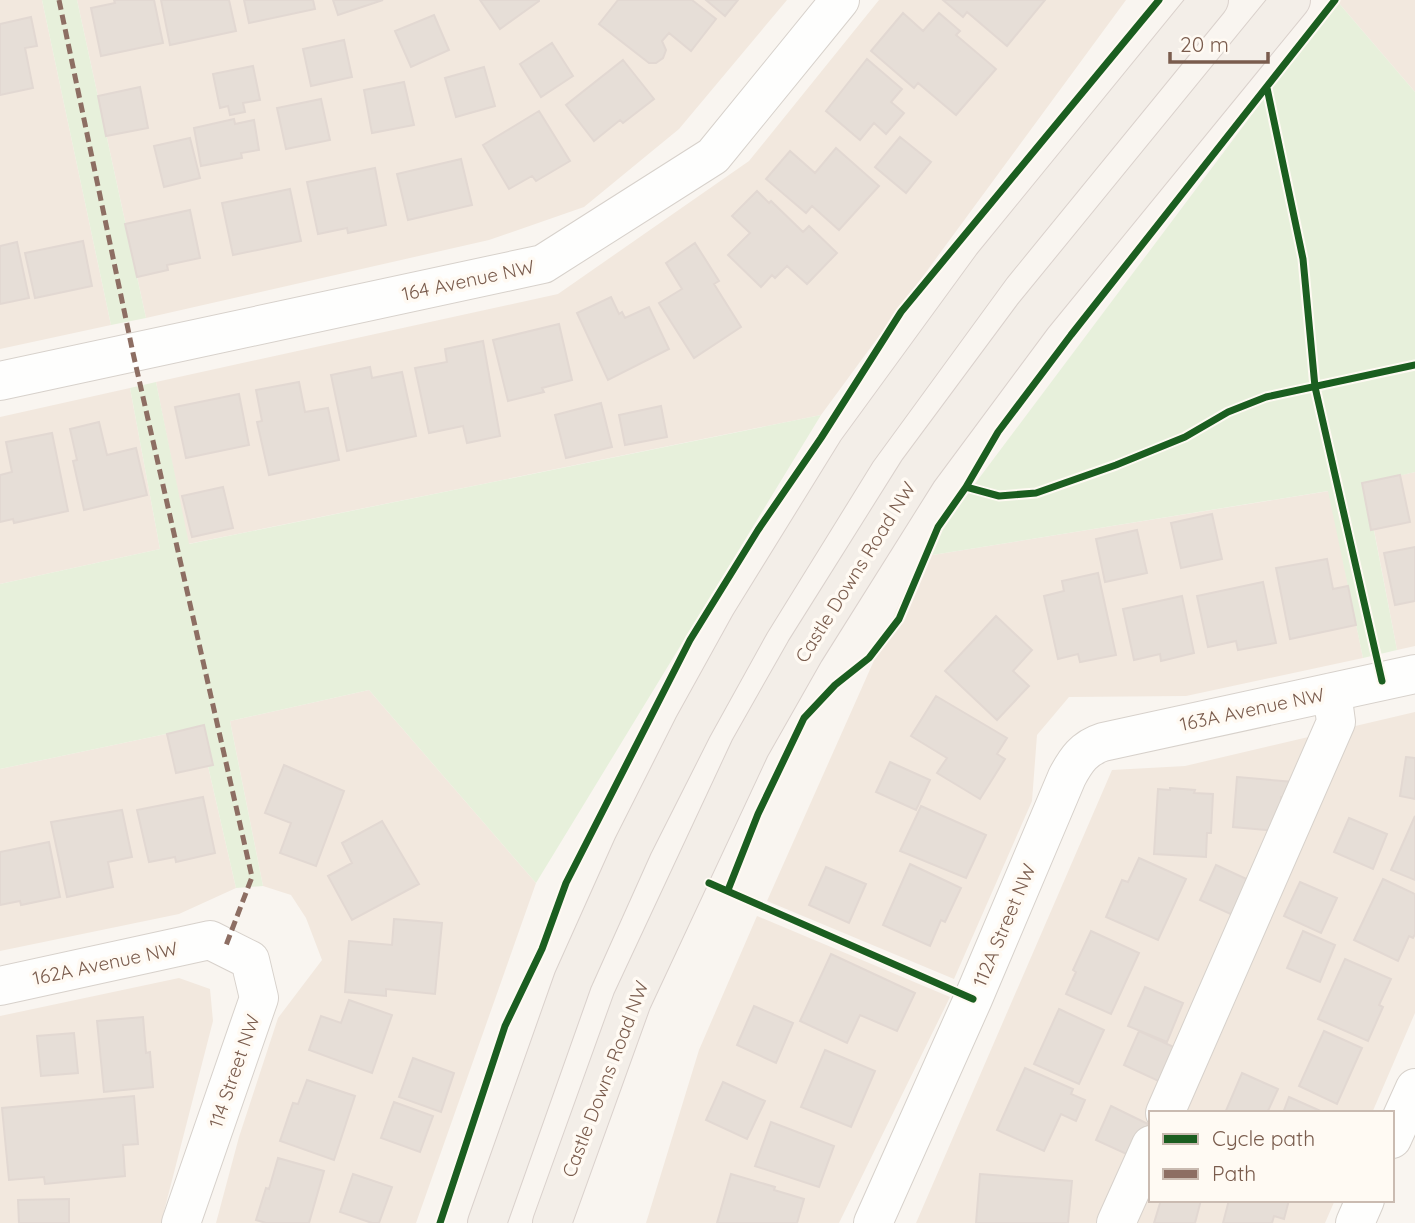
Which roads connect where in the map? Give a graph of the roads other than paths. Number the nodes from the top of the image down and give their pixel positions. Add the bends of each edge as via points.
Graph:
1 (840, 0) edge
2 (1209, 0) edge
3 (1291, 0) edge
4 (0, 381) edge
5 (1415, 674) edge
6 (1332, 692) junction
7 (1089, 746) joint
8 (210, 940) joint
9 (0, 986) edge
10 (1415, 1088) edge
11 (1166, 1111) edge
12 (1394, 1135) edge
13 (1149, 1149) edge
14 (1364, 1202) edge
15 (181, 1223) edge
16 (487, 1223) edge
17 (552, 1223) edge
18 (873, 1223) edge
19 (1116, 1223) edge
20 (1355, 1223) edge

1 - 4 street, 164 Avenue NW via 713,156 543,264
2 - 16 main road via 992,266 857,451 750,624 633,846 573,980
3 - 17 main road, Castle Downs Road NW via 1033,316 918,471 805,651 750,748 632,1000
5 - 6 street, 163A Avenue NW
6 - 7 street, 163A Avenue NW
6 - 11 street via 1336,722
7 - 18 street, 112A Street NW via 1066,777
8 - 9 street, 162A Avenue NW
8 - 15 street, 114 Street NW via 250,960 260,998
10 - 12 street
13 - 19 street
14 - 20 street

